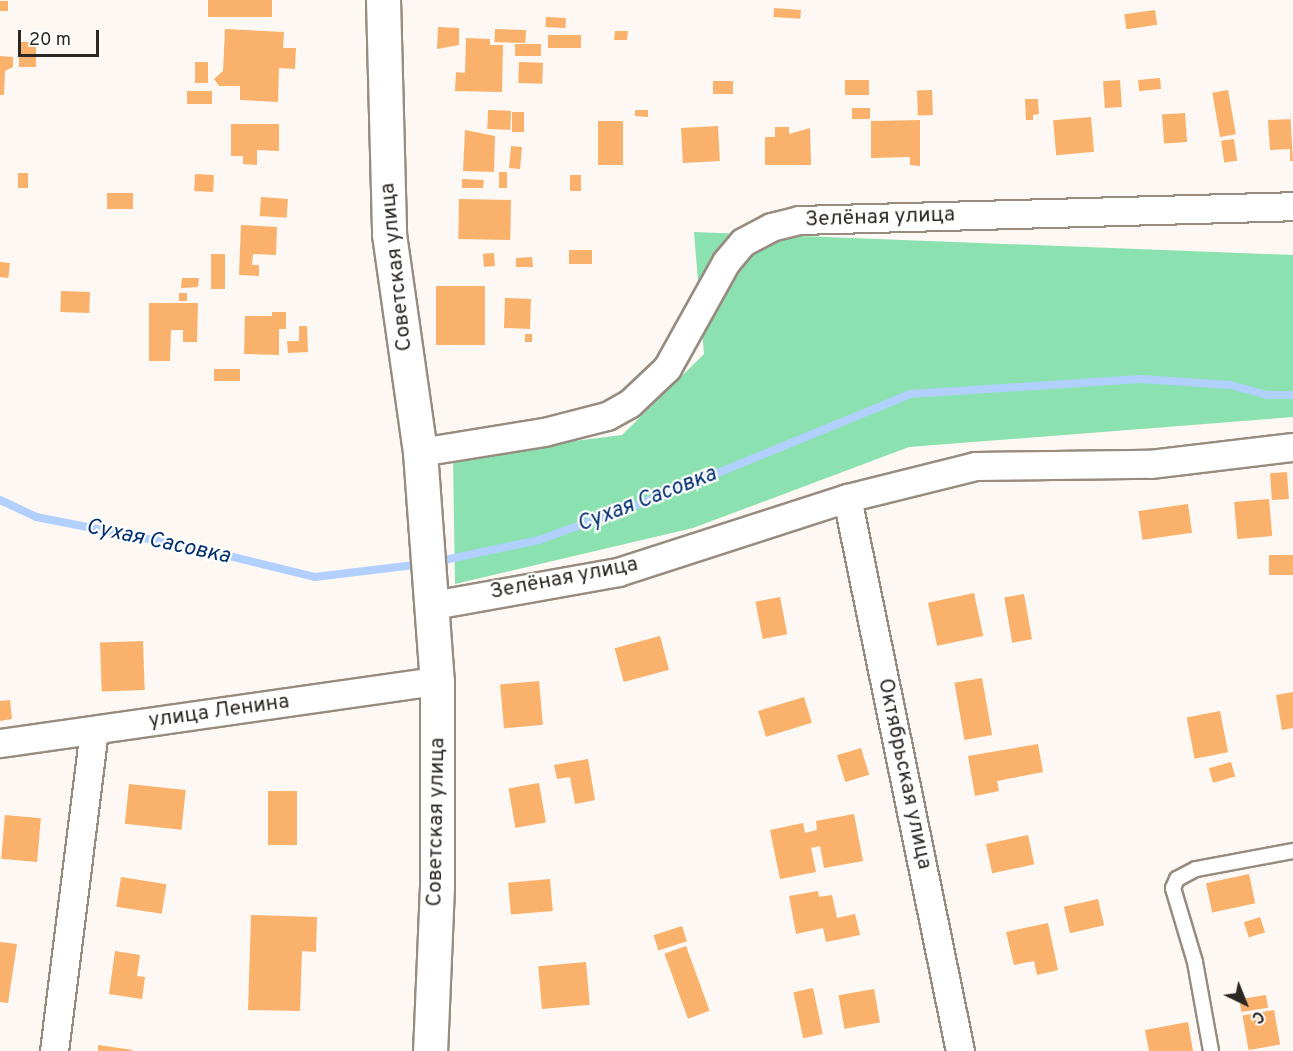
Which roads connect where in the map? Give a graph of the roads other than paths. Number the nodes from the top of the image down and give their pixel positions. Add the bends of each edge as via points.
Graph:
1 (383, 0) edge
2 (1293, 206) edge
3 (1293, 447) edge
4 (420, 452) junction
5 (847, 498) junction
6 (432, 599) junction
7 (438, 681) junction
8 (94, 730) junction
9 (0, 742) edge
10 (1293, 851) edge
11 (54, 1051) edge
12 (430, 1051) edge
13 (960, 1051) edge
14 (1211, 1051) edge

1 - 4 street, Советская улица via 389,234
2 - 4 street, Зелёная улица via 800,220 771,227 743,242 726,262 667,368 630,403 607,416 544,432
3 - 5 street, Зелёная улица via 1150,464 975,466
4 - 6 street, Советская улица
5 - 6 street, Зелёная улица via 618,572
5 - 13 street, Октябрьская улица
6 - 7 street, Советская улица
7 - 8 street, улица Ленина
7 - 12 street, Советская улица via 437,886
8 - 9 street, улица Ленина
8 - 11 street
10 - 14 lane via 1196,869 1177,879 1173,888 1195,962

